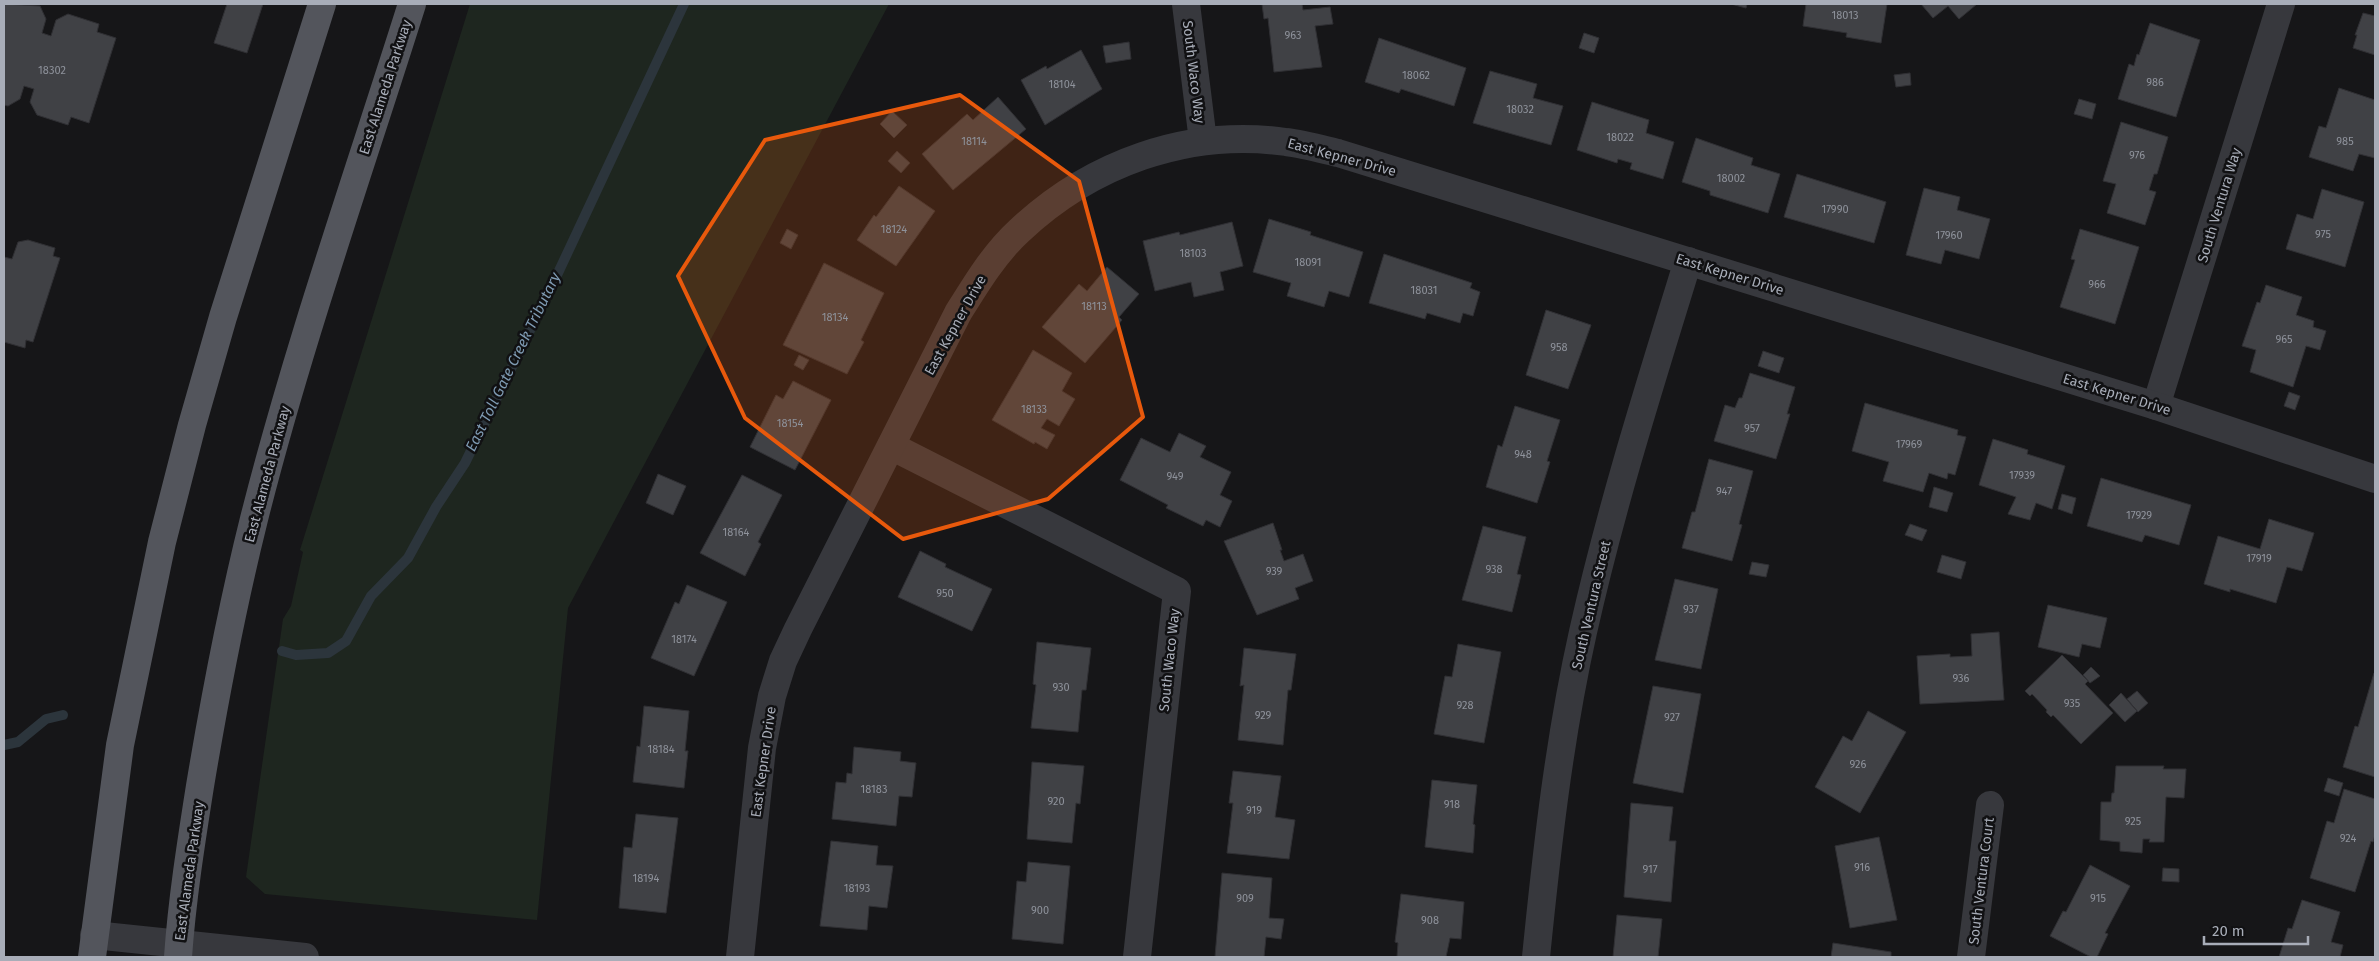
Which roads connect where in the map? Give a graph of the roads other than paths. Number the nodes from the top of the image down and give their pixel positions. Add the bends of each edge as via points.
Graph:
1 (322, 4) edge
2 (412, 4) edge
3 (1186, 4) edge
4 (2281, 4) edge
5 (1203, 141) junction
6 (1688, 261) junction
7 (2156, 406) junction
8 (891, 446) junction
9 (2375, 479) edge
10 (1990, 805) dead end
11 (94, 946) edge
12 (178, 951) edge
13 (305, 957) edge
14 (740, 957) edge
15 (1137, 957) edge
16 (1536, 957) edge
17 (1971, 957) edge

1 - 11 main road via 221,325 166,525 144,618 120,745
2 - 12 main road, East Alameda Parkway via 296,372 254,518 213,711 194,822
3 - 5 street, South Waco Way
4 - 7 street, South Ventura Way
5 - 6 street, East Kepner Drive via 1286,142 1338,153
5 - 8 street, East Kepner Drive via 1145,154 1098,174 1056,200 1017,232 985,270 958,313
6 - 7 street, East Kepner Drive
6 - 16 street, South Ventura Street via 1634,437 1583,632 1561,749
7 - 9 street, East Kepner Drive
8 - 14 street, East Kepner Drive via 783,661 772,696 762,748
8 - 15 street, South Waco Way via 1177,591
10 - 17 street, South Ventura Court
11 - 12 street
12 - 13 street

